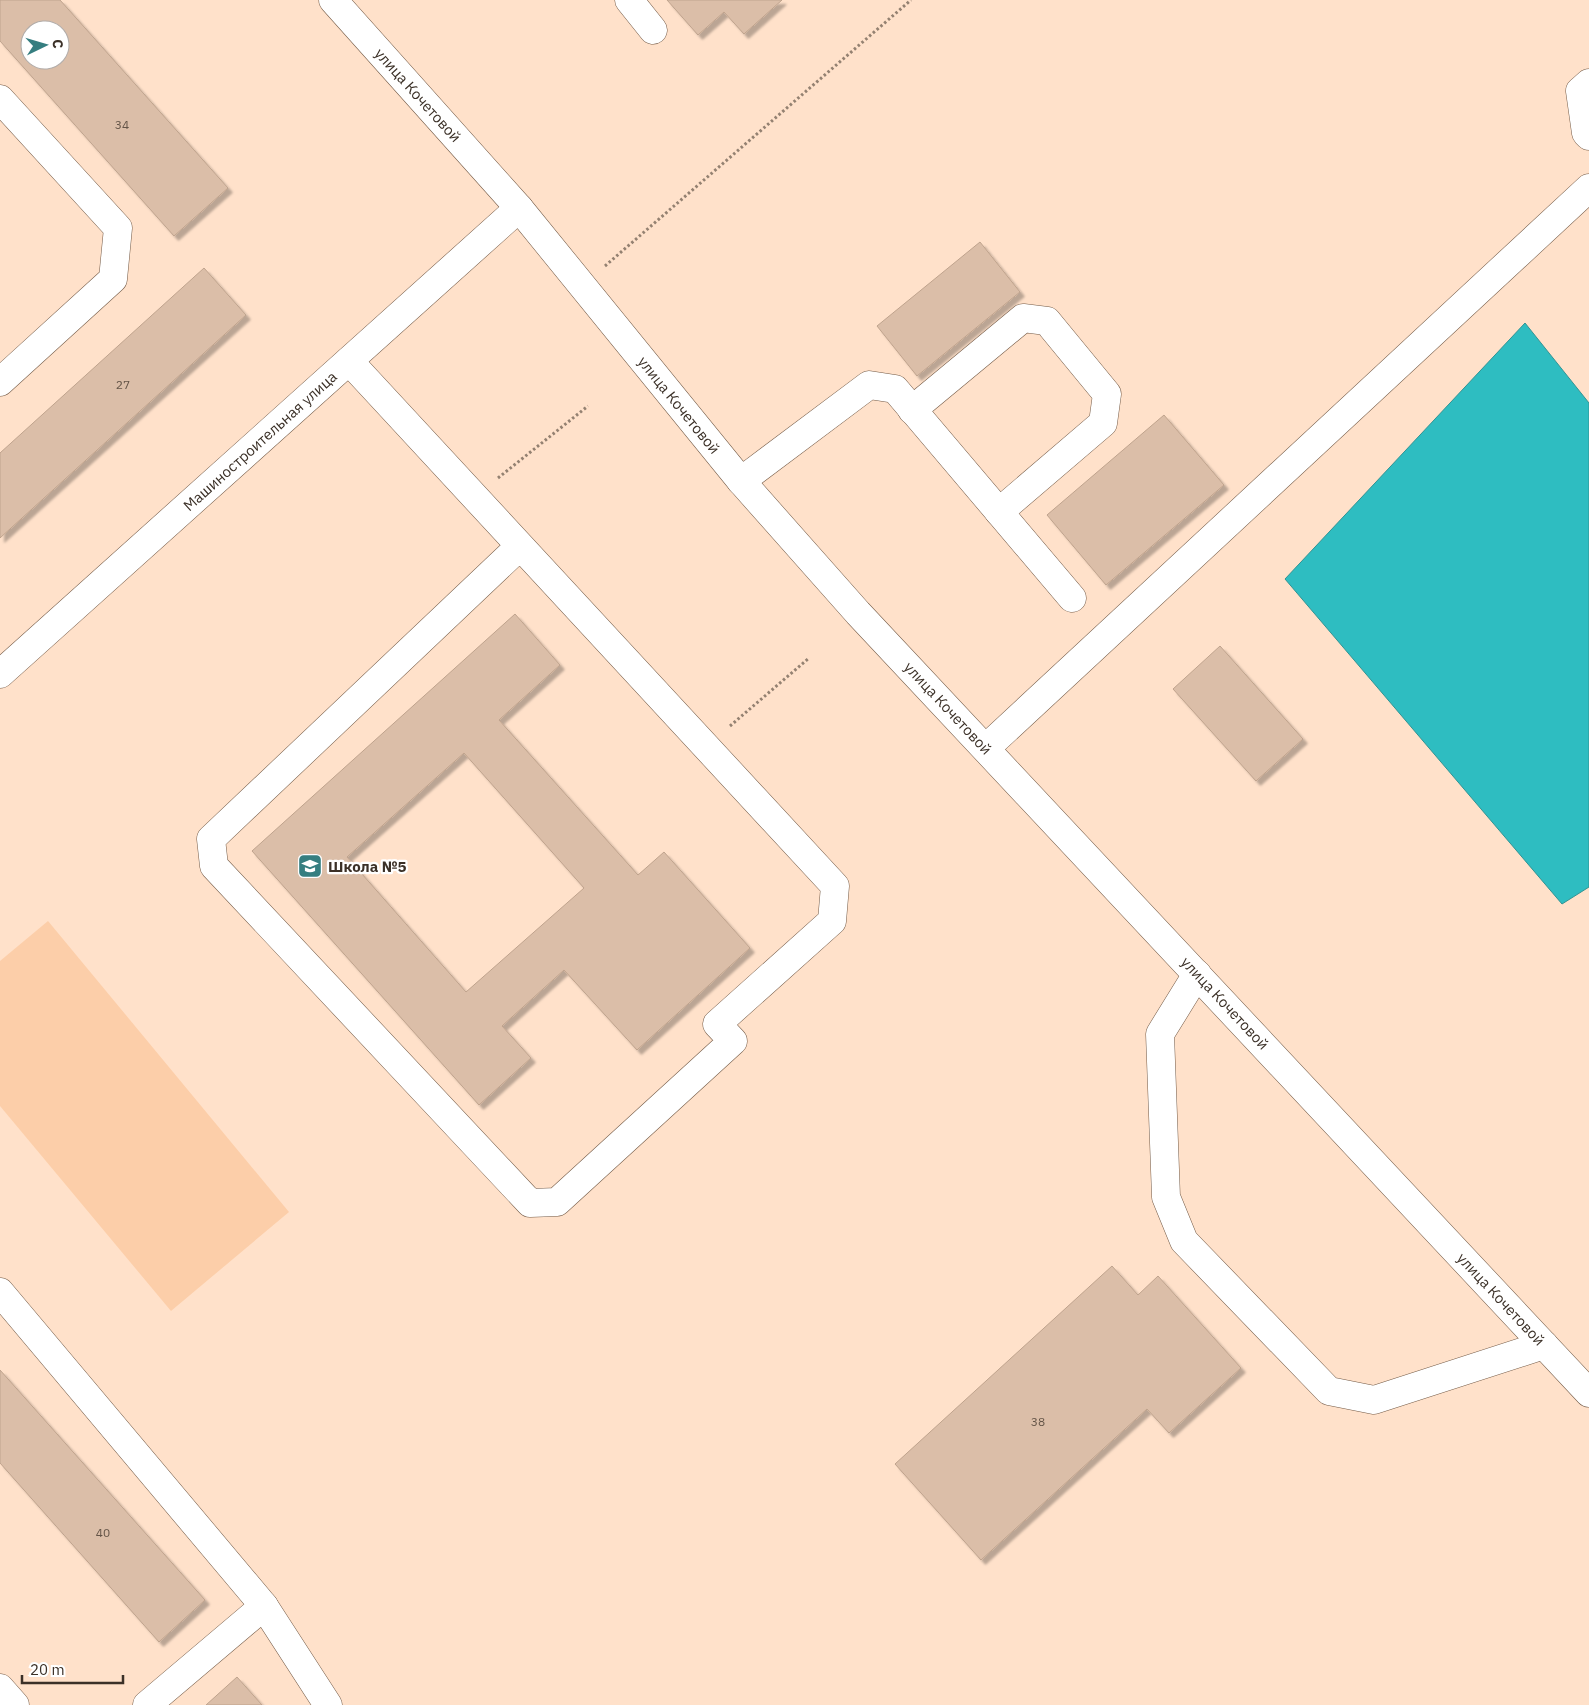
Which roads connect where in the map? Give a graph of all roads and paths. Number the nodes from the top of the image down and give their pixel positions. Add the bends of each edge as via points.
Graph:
1 (333, 0) edge
2 (628, 0) edge
3 (911, 0) edge
4 (653, 30) dead end
5 (1589, 83) edge
6 (0, 99) edge
7 (1589, 136) edge
8 (1589, 188) edge
9 (519, 208) junction
10 (582, 286) junction
11 (349, 361) junction
12 (0, 382) edge
13 (588, 406) dead end
14 (912, 410) junction
15 (741, 481) junction
16 (475, 497) junction
17 (999, 512) junction
18 (520, 546) junction
19 (1072, 598) dead end
20 (809, 658) dead end
21 (0, 674) edge
22 (706, 747) junction
23 (986, 748) junction
24 (1197, 974) junction
25 (0, 1292) edge
26 (1544, 1345) junction
27 (1584, 1380) edge
28 (264, 1606) junction
29 (0, 1688) edge
30 (15, 1705) edge
31 (147, 1705) edge
32 (328, 1705) edge

1 - 9 main road, улица Кочетовой
2 - 4 main road
3 - 10 path
5 - 7 main road via 1580,91
6 - 12 main road via 118,228 113,279
8 - 23 main road
9 - 10 main road, улица Кочетовой
9 - 11 main road, Машиностроительная улица
10 - 15 main road, улица Кочетовой
11 - 16 main road
11 - 21 main road, Машиностроительная улица
13 - 16 path
14 - 15 main road via 895,390 870,385
14 - 17 main road
14 - 17 main road via 1023,318 1047,321 1107,394 1103,423
15 - 23 main road, улица Кочетовой via 858,613
16 - 18 main road
17 - 19 main road
18 - 22 main road
18 - 22 main road via 211,840 214,866 530,1203 557,1202 733,1041 717,1024 832,921 835,886
20 - 22 path
23 - 24 main road, улица Кочетовой
24 - 26 main road, улица Кочетовой
24 - 26 main road via 1160,1034 1166,1197 1184,1241 1329,1391 1374,1400
25 - 28 main road
26 - 27 main road, улица Кочетовой
28 - 31 main road
28 - 32 main road
29 - 30 main road

